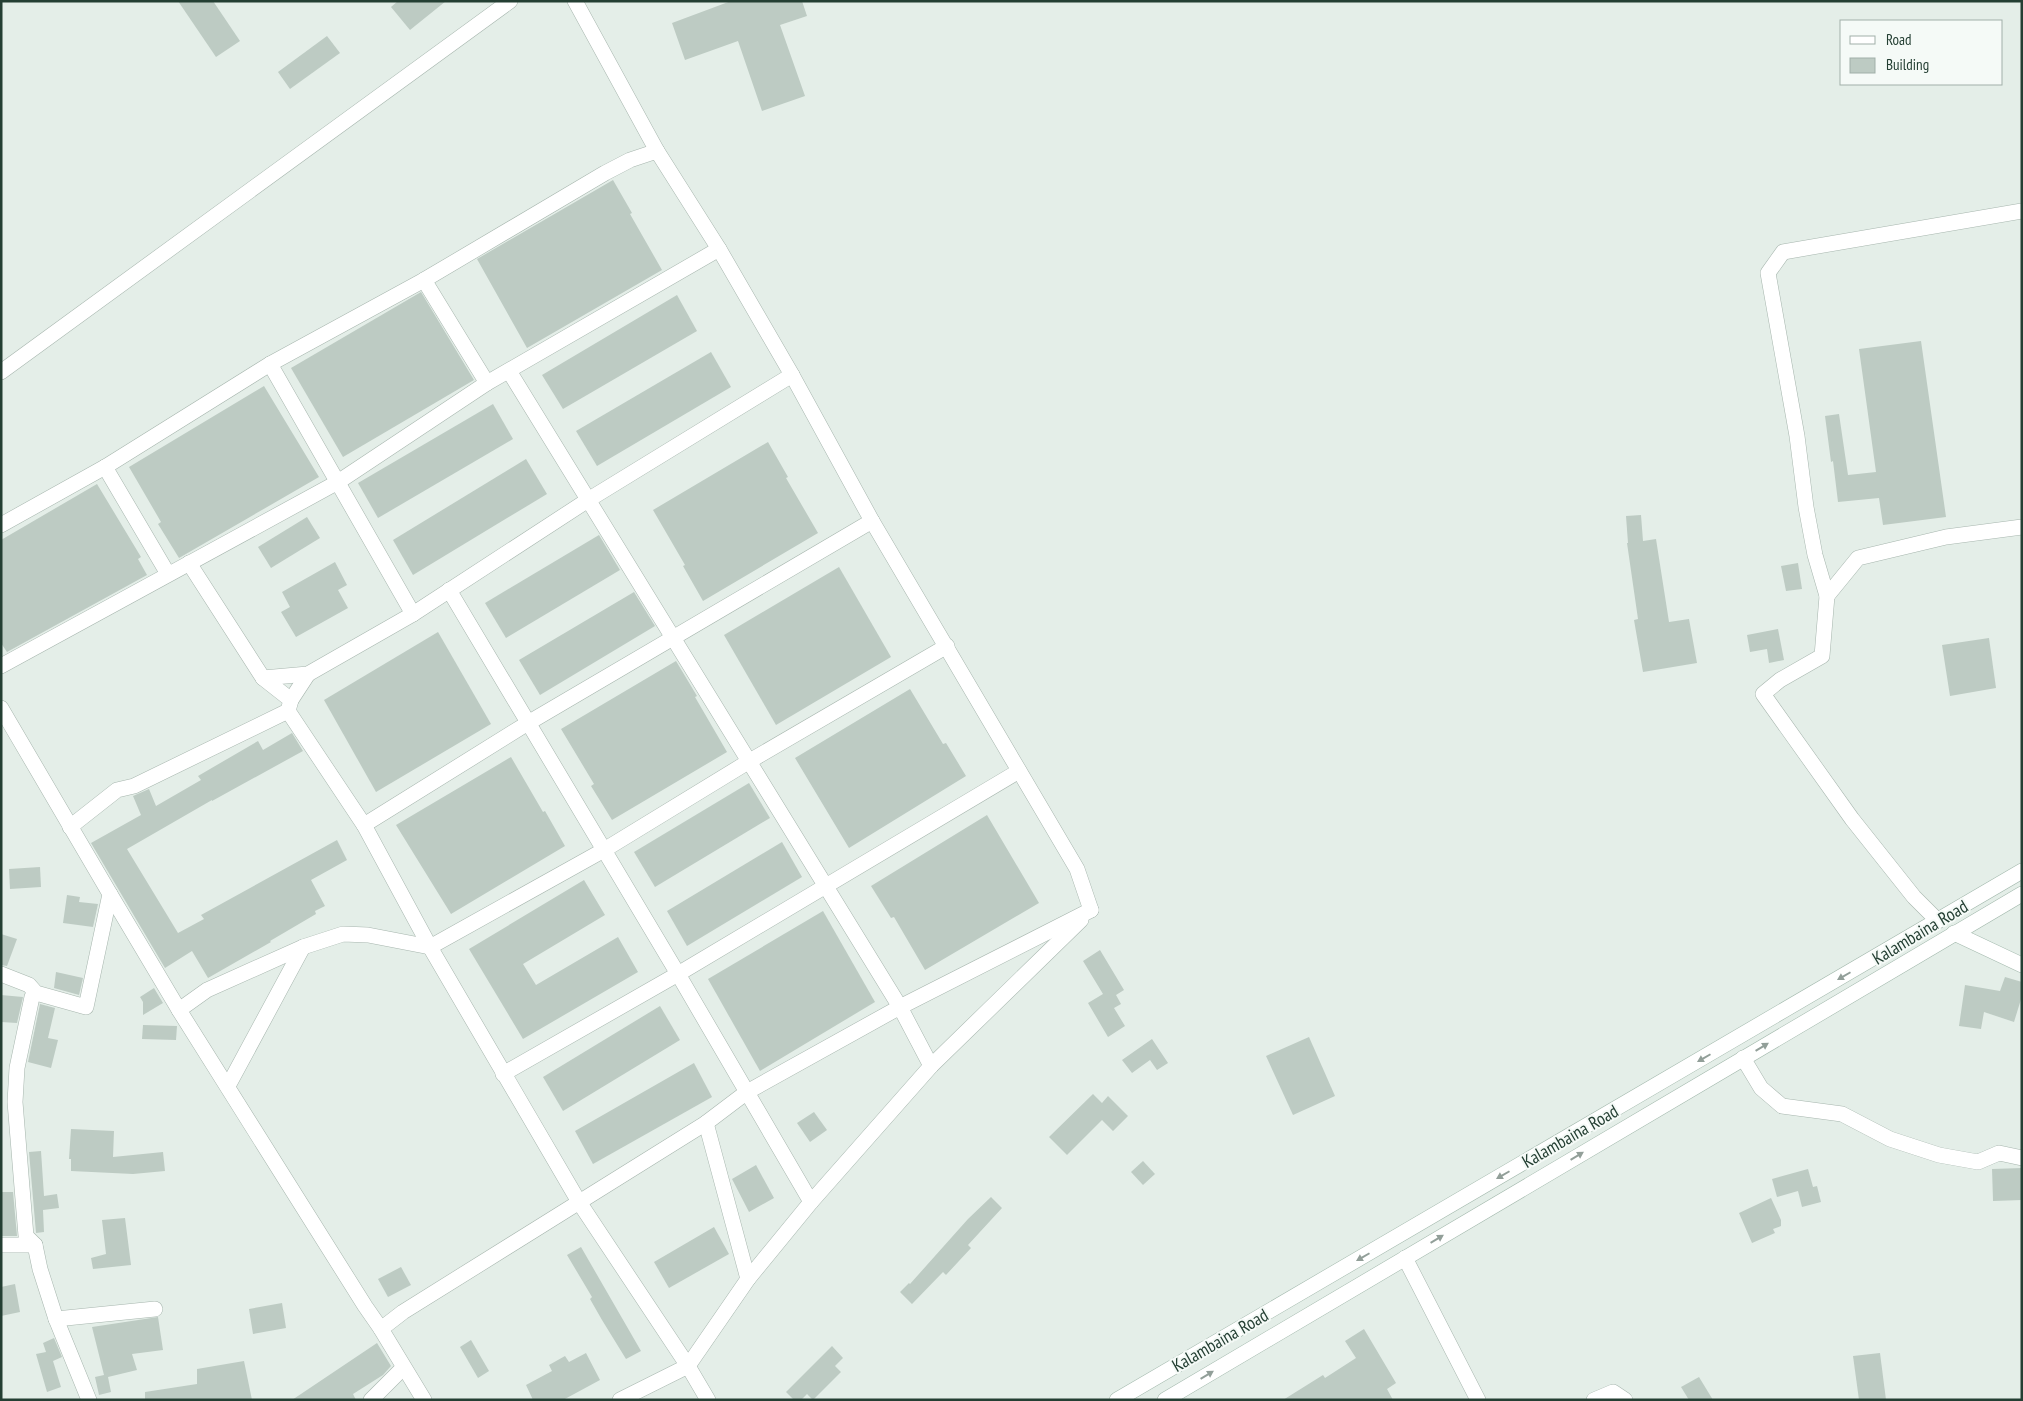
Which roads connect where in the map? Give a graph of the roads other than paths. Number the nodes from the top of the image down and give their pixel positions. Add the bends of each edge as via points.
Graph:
1 (510, 1) edge
2 (575, 1) edge
3 (657, 151) junction
4 (2022, 211) edge
5 (719, 249) junction
6 (424, 280) junction
7 (270, 364) junction
8 (509, 371) junction
9 (1, 372) edge
10 (792, 375) junction
11 (486, 383) junction
12 (105, 467) junction
13 (338, 482) junction
14 (588, 500) junction
15 (872, 521) junction
16 (1, 525) edge
17 (2022, 527) edge
18 (189, 563) junction
19 (168, 574) junction
20 (450, 590) junction
21 (1826, 596) junction
22 (413, 614) junction
23 (672, 638) junction
24 (947, 646) junction
25 (3, 662) edge
26 (308, 674) junction
27 (262, 678) junction
28 (290, 705) junction
29 (1, 708) edge
30 (528, 723) junction
31 (748, 762) junction
32 (1019, 771) junction
33 (364, 825) junction
34 (70, 826) junction
35 (604, 850) junction
36 (2022, 871) edge
37 (825, 886) junction
38 (110, 894) junction
39 (2022, 894) edge
40 (1091, 910) junction
41 (1938, 921) junction
42 (1954, 933) junction
43 (303, 947) junction
44 (430, 947) junction
45 (2022, 966) edge
46 (1, 974) edge
47 (678, 974) junction
48 (36, 993) junction
49 (900, 1006) junction
50 (179, 1010) junction
51 (1744, 1058) junction
52 (931, 1066) junction
53 (504, 1074) junction
54 (228, 1086) junction
55 (747, 1092) junction
56 (706, 1123) junction
57 (2022, 1158) edge
58 (579, 1202) junction
59 (811, 1202) junction
60 (1, 1245) edge
61 (35, 1245) junction
62 (1405, 1258) junction
63 (748, 1279) junction
64 (155, 1309) dead end
65 (56, 1320) junction
66 (381, 1328) junction
67 (688, 1366) junction
68 (403, 1368) junction
69 (89, 1400) edge
70 (371, 1400) edge
71 (424, 1400) edge
72 (620, 1400) edge
73 (708, 1400) edge
74 (1117, 1400) edge
75 (1165, 1400) edge
76 (1478, 1400) edge
77 (1594, 1400) edge
78 (1625, 1400) edge

1 - 9 street
2 - 3 street
3 - 5 street
3 - 6 street via 605,173
4 - 21 street via 1783,252 1768,273 1815,555
5 - 8 street
5 - 10 street
6 - 7 street
6 - 11 street
7 - 12 street
7 - 13 street
8 - 11 street
8 - 14 street
10 - 14 street
10 - 15 street
11 - 13 street
12 - 16 street
12 - 19 street
13 - 18 street
13 - 22 street
14 - 20 street
14 - 23 street
15 - 23 street
15 - 24 street
17 - 21 street via 1946,537 1858,558
18 - 19 street
18 - 27 street
19 - 25 street
20 - 22 street
20 - 30 street
21 - 41 street via 1822,656 1780,680 1763,694 1852,819 1914,897
22 - 26 street
23 - 30 street
23 - 31 street
24 - 31 street
24 - 32 street
26 - 27 street
26 - 28 street
27 - 28 street
28 - 33 street
28 - 34 street via 134,786 117,790
29 - 34 street
30 - 33 street
30 - 35 street
31 - 35 street
31 - 37 street
32 - 37 street
32 - 40 street via 1077,869
33 - 44 street
34 - 38 street
35 - 44 street
35 - 47 street
36 - 41 street, Kalambaina Road
37 - 47 street
37 - 49 street
38 - 48 street via 86,1007
38 - 50 street
39 - 42 street
40 - 49 street
40 - 52 street
41 -> 74 street, Kalambaina Road
42 - 45 street
51 -> 42 street
43 - 44 street via 343,934 368,935
43 - 50 street via 207,990
43 - 54 street
44 - 53 street
46 - 48 street via 29,985
47 - 53 street
47 - 55 street
48 - 61 street via 32,997 17,1068 15,1102 26,1236
49 - 52 street
49 - 55 street
50 - 54 street
51 - 57 street via 1761,1088 1782,1106 1842,1114 1890,1140 1939,1156 1978,1162 1999,1153
62 -> 51 street
52 - 59 street
53 - 58 street
54 - 66 street
55 - 56 street
55 - 59 street
56 - 58 street
56 - 63 street
58 - 66 street
58 - 67 street
59 - 63 street
60 - 61 street
61 - 65 street
75 -> 62 street
62 - 76 street
63 - 67 street
64 - 65 street
65 - 69 street
66 - 68 street
67 - 72 street
67 - 73 street
68 - 70 street
68 - 71 street
77 - 78 street via 1613,1392

